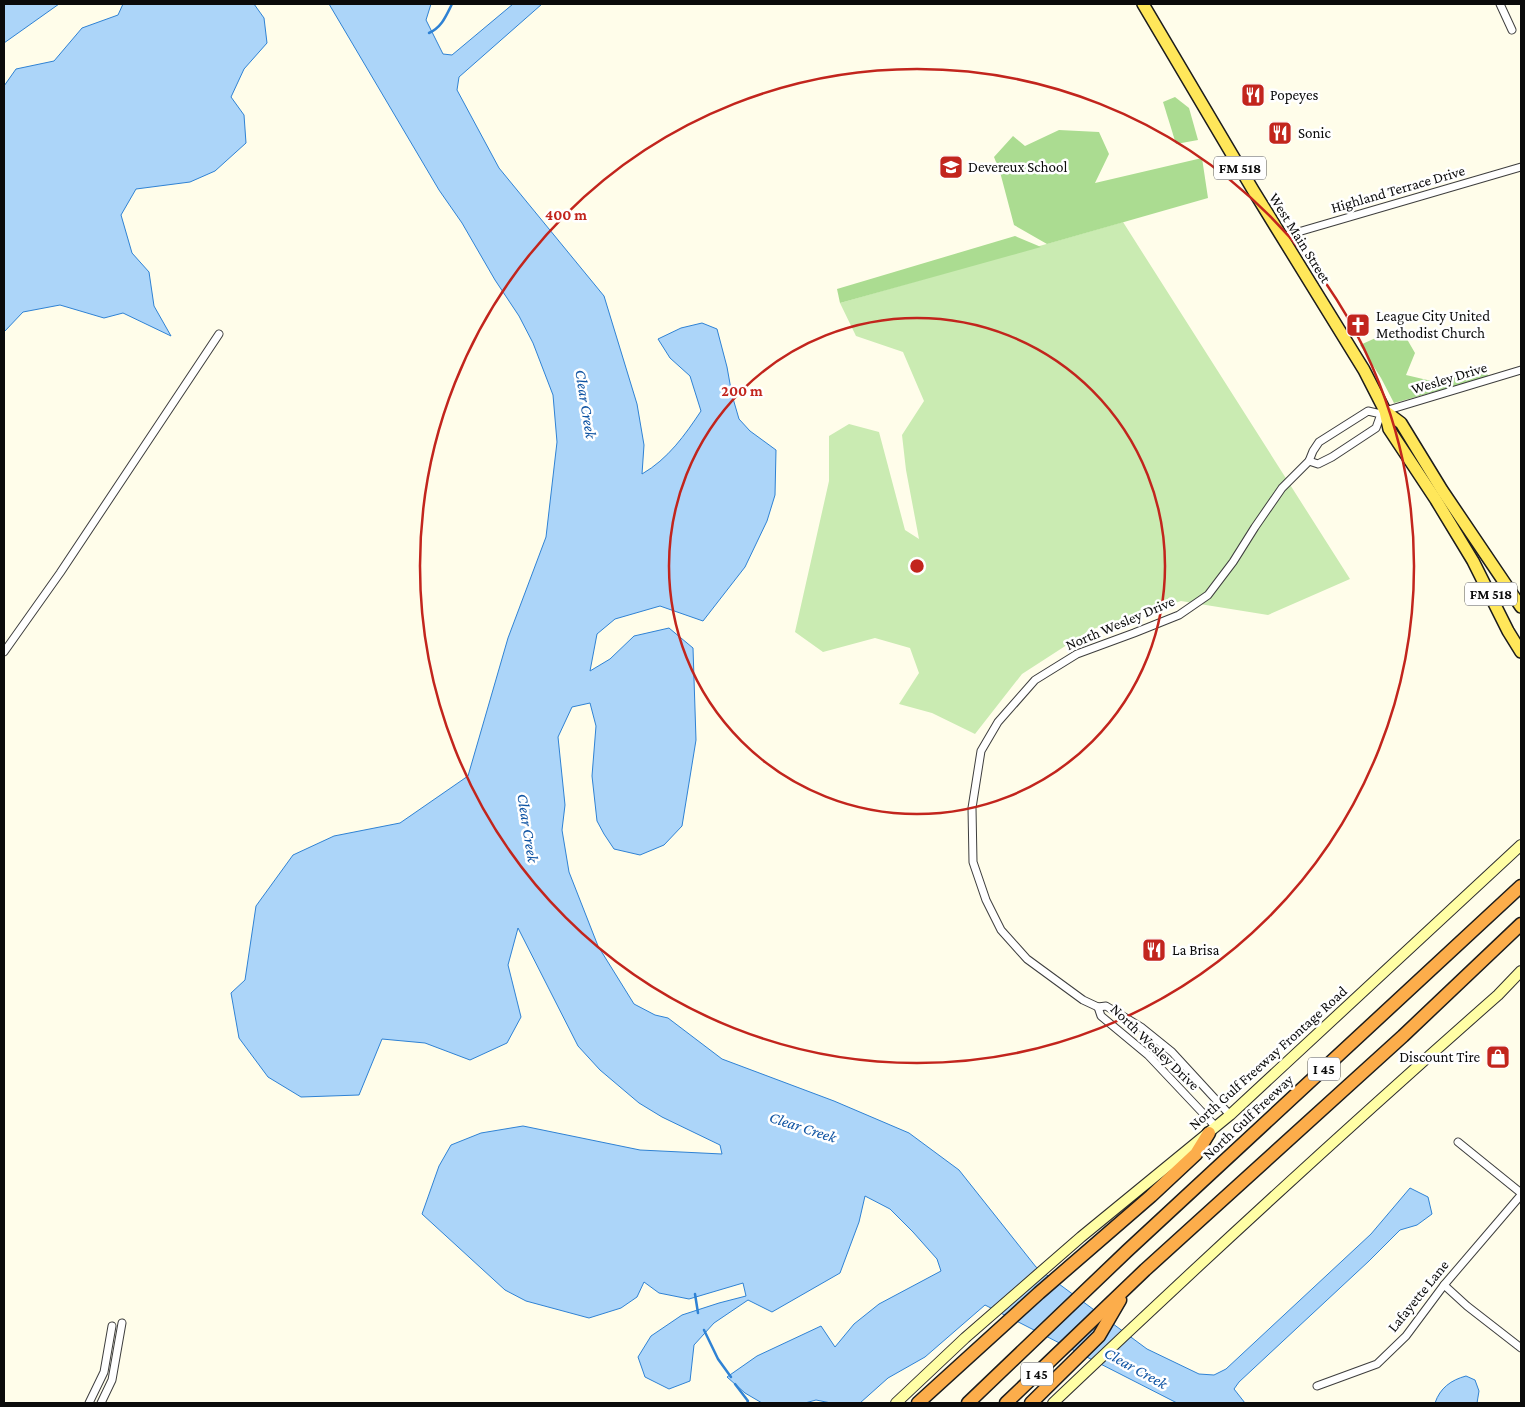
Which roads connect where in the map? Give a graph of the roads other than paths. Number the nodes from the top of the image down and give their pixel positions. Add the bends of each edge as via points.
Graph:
1 (1143, 4) edge
2 (1500, 4) edge
3 (1512, 30) dead end
4 (1521, 167) edge
5 (1282, 237) junction
6 (219, 334) dead end
7 (1521, 370) edge
8 (1383, 413) junction
9 (1309, 461) junction
10 (1521, 607) edge
11 (4, 652) edge
12 (1521, 652) edge
13 (1521, 845) edge
14 (1521, 886) edge
15 (1521, 924) edge
16 (1521, 971) edge
17 (1098, 1007) junction
18 (1230, 1115) junction
19 (1212, 1130) junction
20 (1458, 1142) dead end
21 (1521, 1194) edge
22 (1130, 1284) junction
23 (1444, 1285) junction
24 (122, 1323) dead end
25 (112, 1326) dead end
26 (1521, 1348) edge
27 (1317, 1386) dead end
28 (979, 1394) junction
29 (89, 1403) edge
30 (101, 1403) edge
31 (896, 1403) edge
32 (918, 1403) edge
33 (962, 1403) edge
34 (968, 1403) edge
35 (1006, 1403) edge
36 (1031, 1403) edge
37 (1053, 1403) edge

1 - 5 main road, West Main Street / FM 518
2 - 3 street
4 - 5 street, Highland Terrace Drive
5 - 8 main road, West Main Street / FM 518 via 1364,370
6 - 11 street
7 - 8 street, Wesley Drive
8 - 9 street via 1376,428 1332,457 1318,464
8 - 9 street, North Wesley Drive via 1368,411 1329,435 1319,442
8 - 10 main road, West Main Street / FM 518 via 1401,423
8 - 12 main road, West Main Street / FM 518 via 1389,429 1469,553
9 - 17 street, North Wesley Drive via 1282,488 1208,595 1179,615 1077,654 1035,680 998,722 982,751 972,808 973,862 986,900 1001,930 1028,959 1083,1000
13 - 18 main road, North Gulf Freeway Frontage Road
14 - 28 highway, North Gulf Freeway / I 45
15 - 22 highway, I 45
16 - 37 main road via 1152,1308
17 - 18 street, North Wesley Drive via 1106,1006 1141,1027 1172,1052
17 - 19 street, North Wesley Drive via 1101,1016 1148,1055
18 - 19 main road, North Gulf Freeway Frontage Road
19 - 31 main road, North Gulf Freeway Frontage Road via 1081,1237
19 - 32 highway via 1196,1154
20 - 21 street
21 - 23 street, Lafayette Lane
22 - 35 highway, I 45
22 - 36 highway via 1099,1336
23 - 26 street
23 - 27 street, Lafayette Lane via 1406,1336 1378,1364
24 - 30 street via 112,1380
25 - 29 street via 104,1372
28 - 33 highway
28 - 34 highway, I 45

